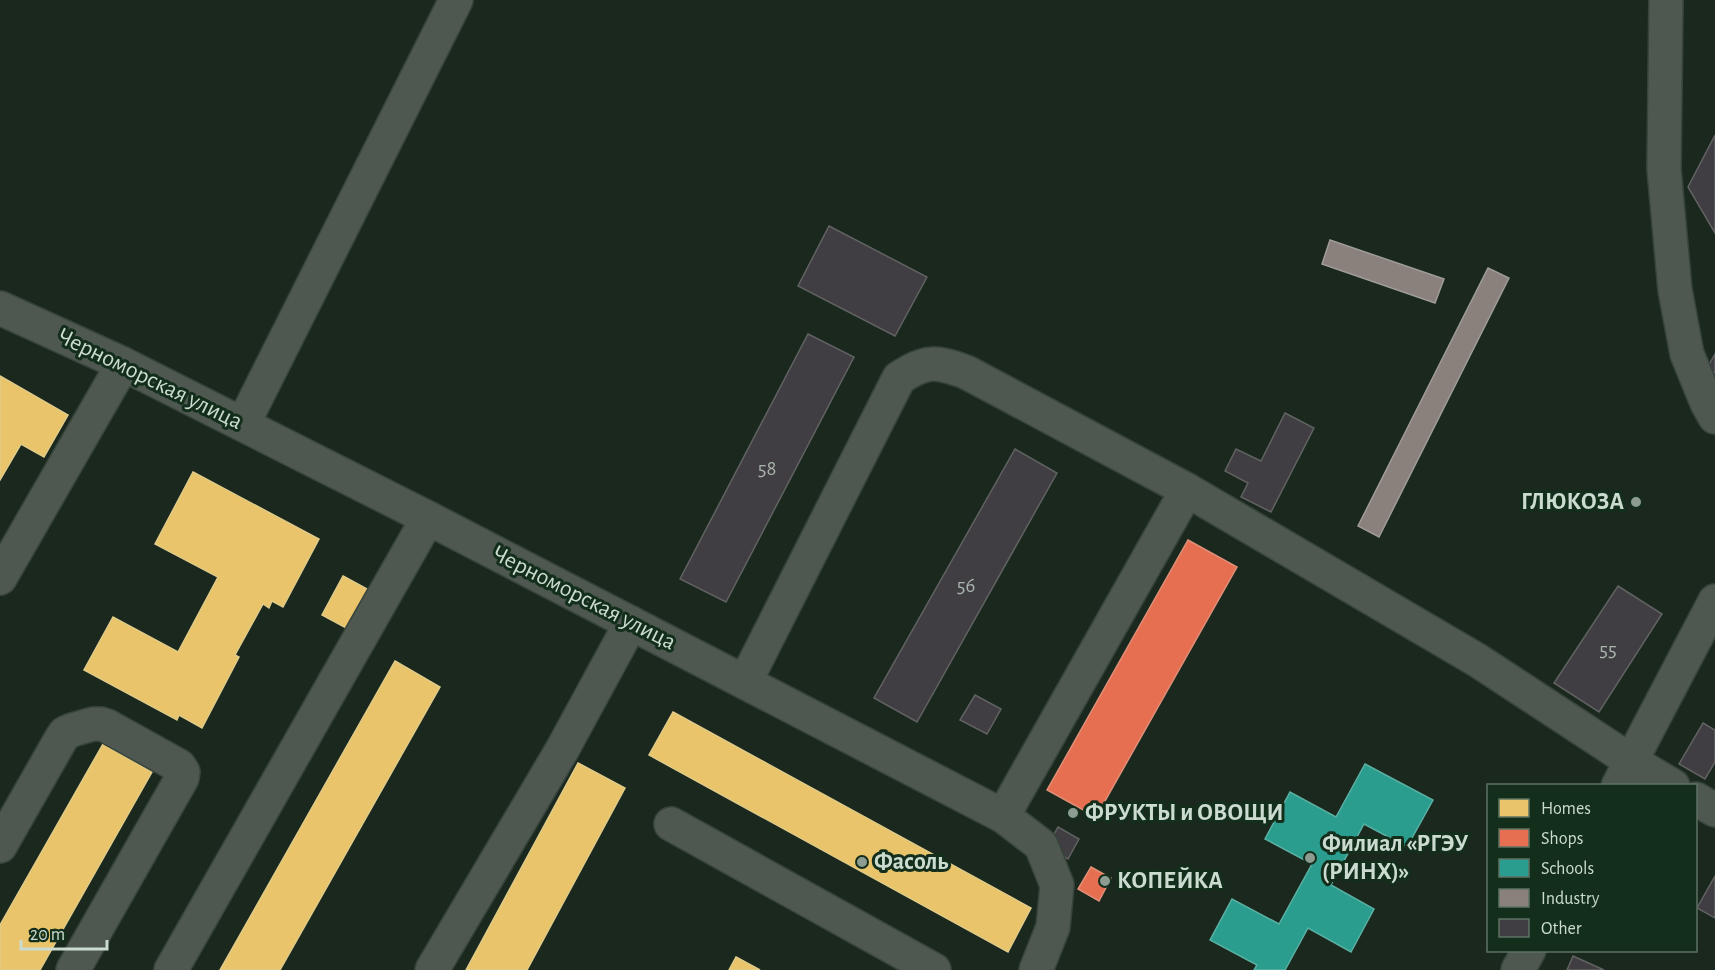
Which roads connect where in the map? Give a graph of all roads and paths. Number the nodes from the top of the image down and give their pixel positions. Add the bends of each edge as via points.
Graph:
1 (456, 0) edge
2 (1666, 0) edge
3 (0, 308) edge
4 (123, 364) junction
5 (1715, 417) edge
6 (243, 424) junction
7 (1187, 490) junction
8 (428, 518) junction
9 (0, 578) edge
10 (1715, 602) edge
11 (631, 623) junction
12 (745, 682) junction
13 (1625, 773) edge
14 (1666, 784) edge
15 (1697, 800) edge
16 (1715, 810) edge
17 (1003, 816) junction
18 (672, 824) dead end
19 (0, 846) edge
20 (1527, 952) edge
21 (73, 970) edge
22 (171, 970) edge
23 (432, 970) edge
24 (934, 970) edge
25 (1036, 970) edge
26 (1518, 970) edge

1 - 6 street
2 - 5 street via 1664,169 1676,290 1687,354
3 - 4 street, Черноморская улица
4 - 6 street, Черноморская улица
4 - 9 street
6 - 8 street, Черноморская улица
7 - 12 street via 966,372 942,363 918,366 899,378
7 - 13 street via 1477,660
7 - 17 street
8 - 11 street, Черноморская улица
8 - 22 street
10 - 13 street
11 - 12 street, Черноморская улица
11 - 23 street via 562,750
12 - 17 street, Черноморская улица
13 - 14 street
15 - 16 street
17 - 25 street, Черноморская улица via 1041,845 1058,885 1053,927
18 - 24 street
19 - 21 street via 61,739 72,730 93,724 107,726 179,766 183,772
20 - 26 street

